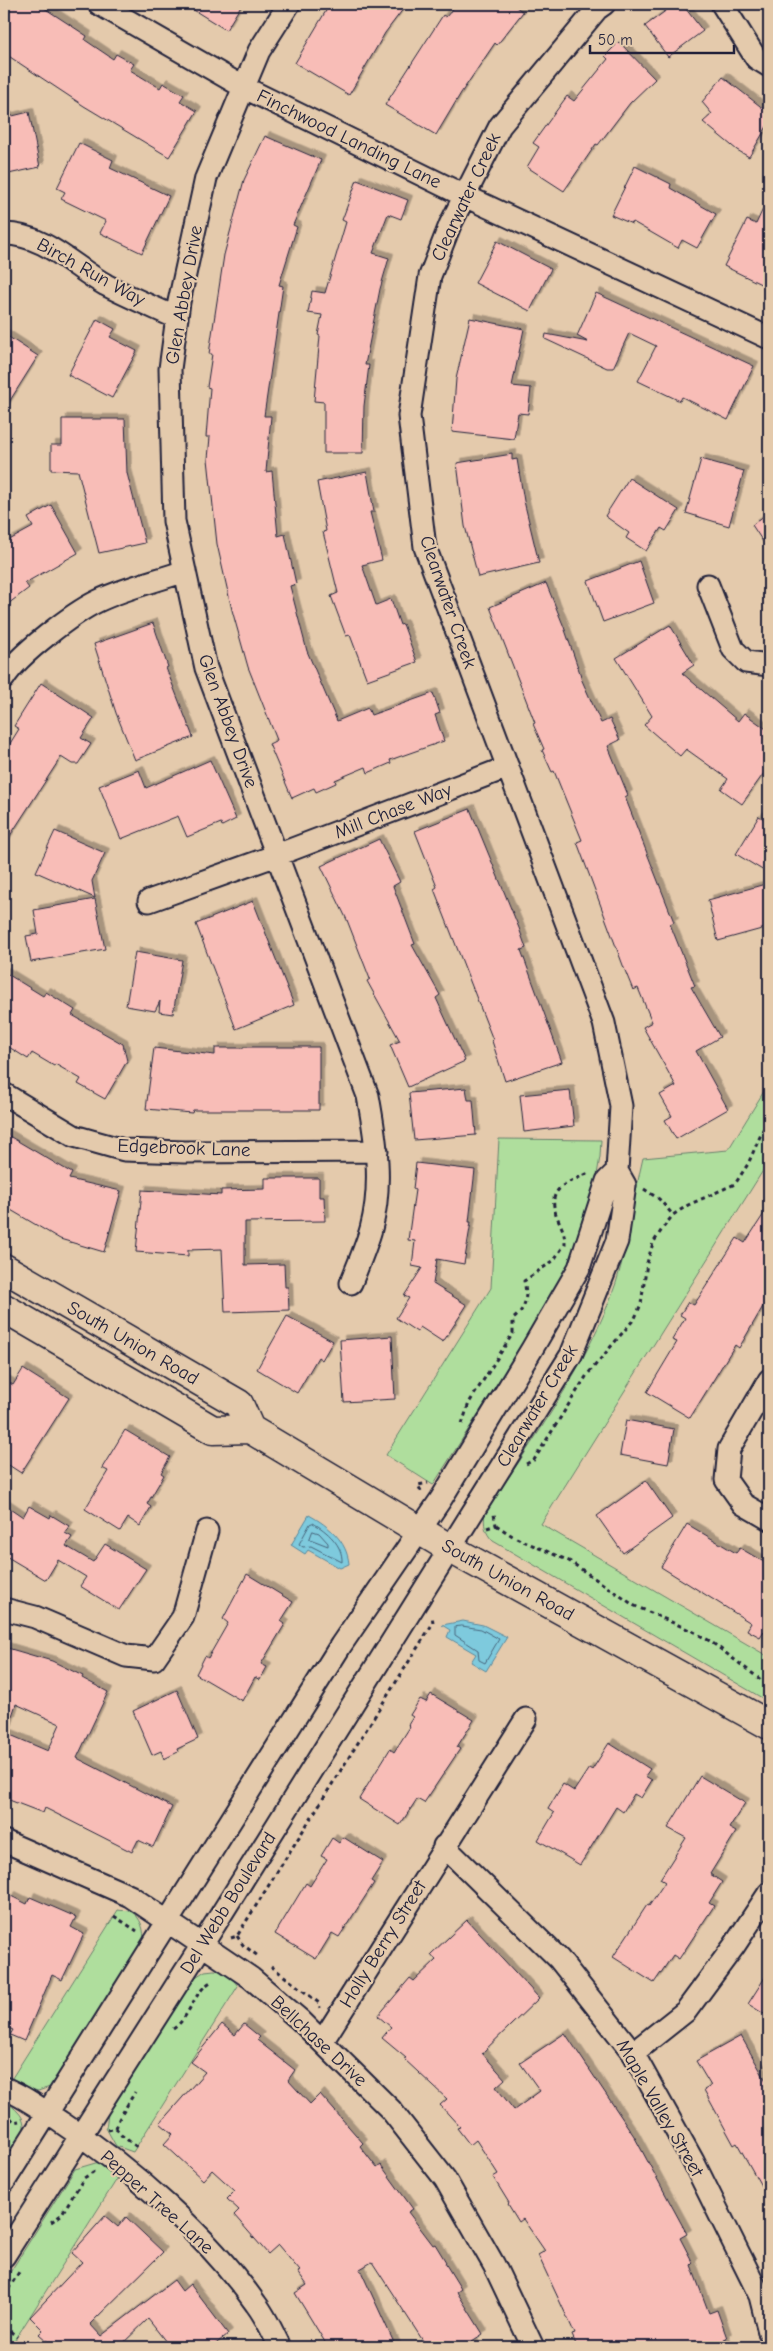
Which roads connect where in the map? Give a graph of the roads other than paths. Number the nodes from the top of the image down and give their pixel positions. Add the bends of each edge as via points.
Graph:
1 (99, 4) edge
2 (289, 4) edge
3 (604, 4) edge
4 (722, 4) edge
5 (769, 66) edge
6 (245, 88) junction
7 (465, 196) junction
8 (4, 234) edge
9 (177, 318) junction
10 (769, 338) edge
11 (185, 571) junction
12 (708, 585) dead end
13 (769, 665) edge
14 (4, 678) edge
15 (508, 767) junction
16 (278, 855) junction
17 (149, 901) dead end
18 (4, 1094) edge
19 (377, 1151) junction
20 (607, 1171) junction
21 (4, 1268) edge
22 (351, 1283) dead end
23 (4, 1308) edge
24 (769, 1380) edge
25 (250, 1429) junction
26 (769, 1519) edge
27 (420, 1529) junction
28 (207, 1531) dead end
29 (449, 1548) junction
30 (4, 1609) edge
31 (526, 1719) dead end
32 (769, 1726) edge
33 (4, 1841) edge
34 (444, 1846) junction
35 (769, 1893) edge
36 (168, 1922) junction
37 (202, 1945) junction
38 (322, 2042) junction
39 (633, 2053) junction
40 (4, 2088) edge
41 (48, 2113) junction
42 (81, 2135) junction
43 (4, 2182) edge
44 (4, 2256) edge
45 (765, 2294) edge
46 (769, 2332) edge
47 (280, 2347) edge
48 (533, 2347) edge

1 - 6 street, Finchwood Landing Lane
2 - 6 street, Glen Abbey Drive via 259,51
3 - 7 street, Clearwater Creek via 596,9 500,126
4 - 5 street via 756,58
6 - 7 street, Finchwood Landing Lane
6 - 9 street, Glen Abbey Drive via 206,178
7 - 10 street, Finchwood Landing Lane
7 - 15 street, Clearwater Creek via 430,276 410,416 425,547
8 - 9 street, Birch Run Way via 42,242 106,284
9 - 11 street, Glen Abbey Drive via 170,368 174,521
11 - 14 street via 97,601 50,633 10,668
11 - 16 street, Glen Abbey Drive via 206,668
12 - 13 street via 733,649 746,662
15 - 16 street, Mill Chase Way
15 - 20 street, Clearwater Creek via 604,1022 621,1106
16 - 17 street, Mill Chase Way
16 - 19 street, Glen Abbey Drive via 358,1064 368,1096
18 - 19 street, Edgebrook Lane via 74,1136 124,1150
19 - 22 street, Glen Abbey Drive via 377,1189 371,1229
20 - 27 street, Clearwater Creek via 608,1181 579,1268
20 - 29 street, Clearwater Creek via 625,1185 617,1241 571,1355
21 - 25 street, South Union Road via 239,1404
23 - 25 street, South Union Road via 213,1430
24 - 26 street via 729,1449 726,1480 743,1504
25 - 27 street, South Union Road
27 - 29 street, South Union Road
27 - 36 street via 342,1644
28 - 30 street via 183,1617 154,1659 126,1656 35,1617
29 - 32 street, South Union Road
29 - 37 street, Del Webb Boulevard
31 - 34 street, Holly Berry Street
33 - 36 street, Bellchase Drive via 130,1896
34 - 38 street, Holly Berry Street
34 - 39 street, Maple Valley Street via 559,1959
35 - 39 street via 686,2011
36 - 37 street, Bellchase Drive
36 - 41 street
37 - 38 street, Bellchase Drive via 251,1978
37 - 42 street, Del Webb Boulevard
38 - 48 street, Bellchase Drive via 391,2110 446,2179 494,2266
39 - 45 street, Maple Valley Street
40 - 41 street, Pepper Tree Lane
41 - 42 street, Pepper Tree Lane
41 - 43 street
42 - 44 street, Del Webb Boulevard
42 - 47 street, Pepper Tree Lane via 147,2188 222,2261 257,2305
45 - 46 street, Maple Valley Street

